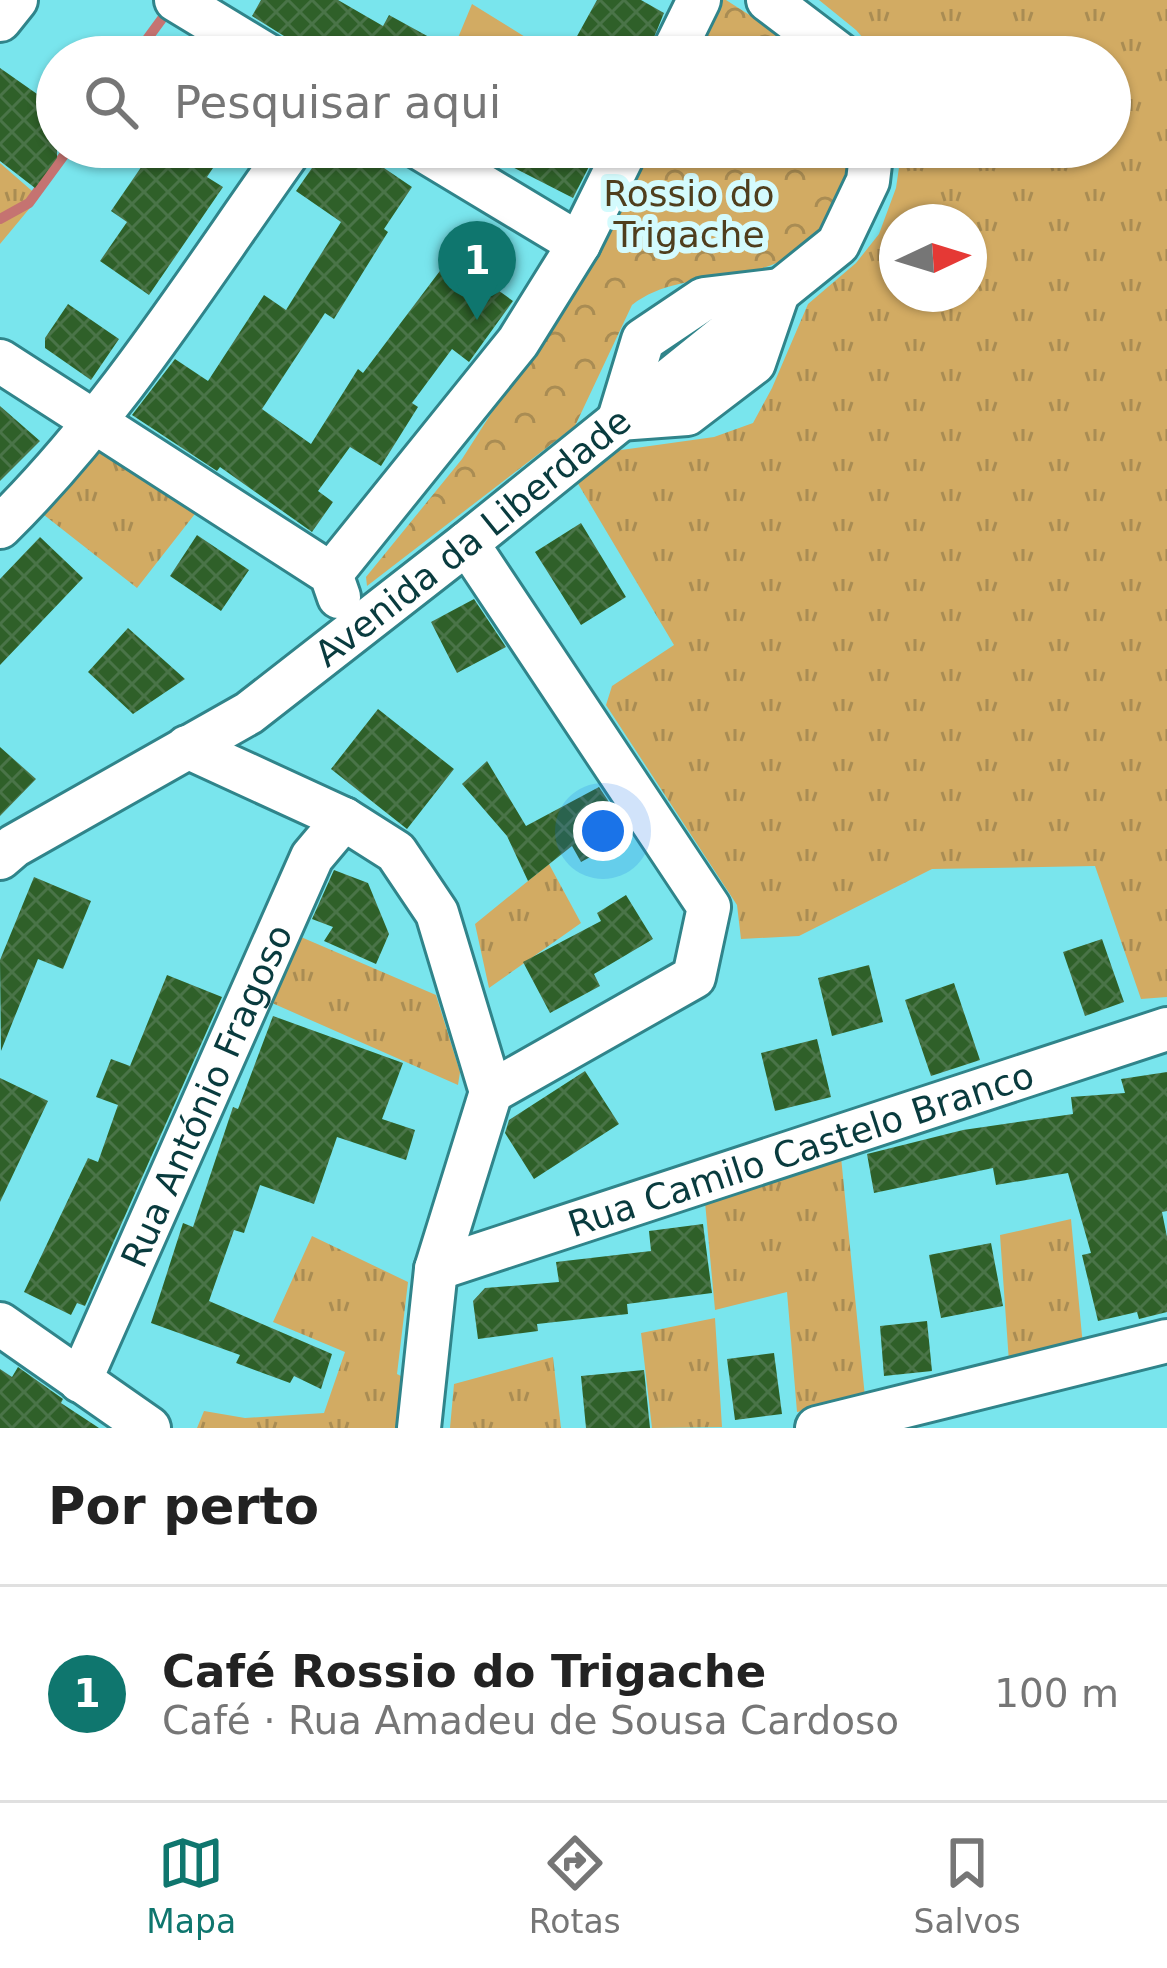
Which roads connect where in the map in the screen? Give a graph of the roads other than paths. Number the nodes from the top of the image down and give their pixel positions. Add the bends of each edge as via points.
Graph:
1 (16, 0) edge
2 (176, 0) edge
3 (700, 0) edge
4 (767, 0) edge
5 (0, 20) edge
6 (235, 36) edge
7 (682, 36) edge
8 (815, 36) edge
9 (277, 168) edge
10 (453, 168) edge
11 (617, 168) edge
12 (870, 168) edge
13 (579, 244) junction
14 (0, 361) edge
15 (97, 421) junction
16 (0, 526) edge
17 (467, 543) junction
18 (331, 574) junction
19 (351, 630) junction
20 (187, 747) junction
21 (344, 819) junction
22 (0, 859) edge
23 (1167, 1028) edge
24 (491, 1091) junction
25 (436, 1269) junction
26 (0, 1324) edge
27 (1167, 1341) edge
28 (80, 1381) junction
29 (149, 1428) edge
30 (419, 1428) edge
31 (817, 1428) edge

1 - 5 street
2 - 6 street
3 - 7 street
4 - 8 street
9 - 15 street
10 - 13 street
11 - 13 street
12 - 17 street, Avenida da Liberdade via 838,244
13 - 18 street via 518,341
14 - 15 street
15 - 16 street
15 - 18 street
17 - 19 street, Avenida da Liberdade
17 - 24 street via 709,907 694,977
18 - 19 street
19 - 20 street, Avenida da Liberdade via 249,713
20 - 21 street
20 - 22 street, Avenida da Liberdade
21 - 24 street via 396,851 437,913
21 - 28 street, Rua António Fragoso via 312,857
23 - 25 street, Rua Camilo Castelo Branco
24 - 25 street
25 - 30 street
26 - 28 street
27 - 31 street
28 - 29 street

